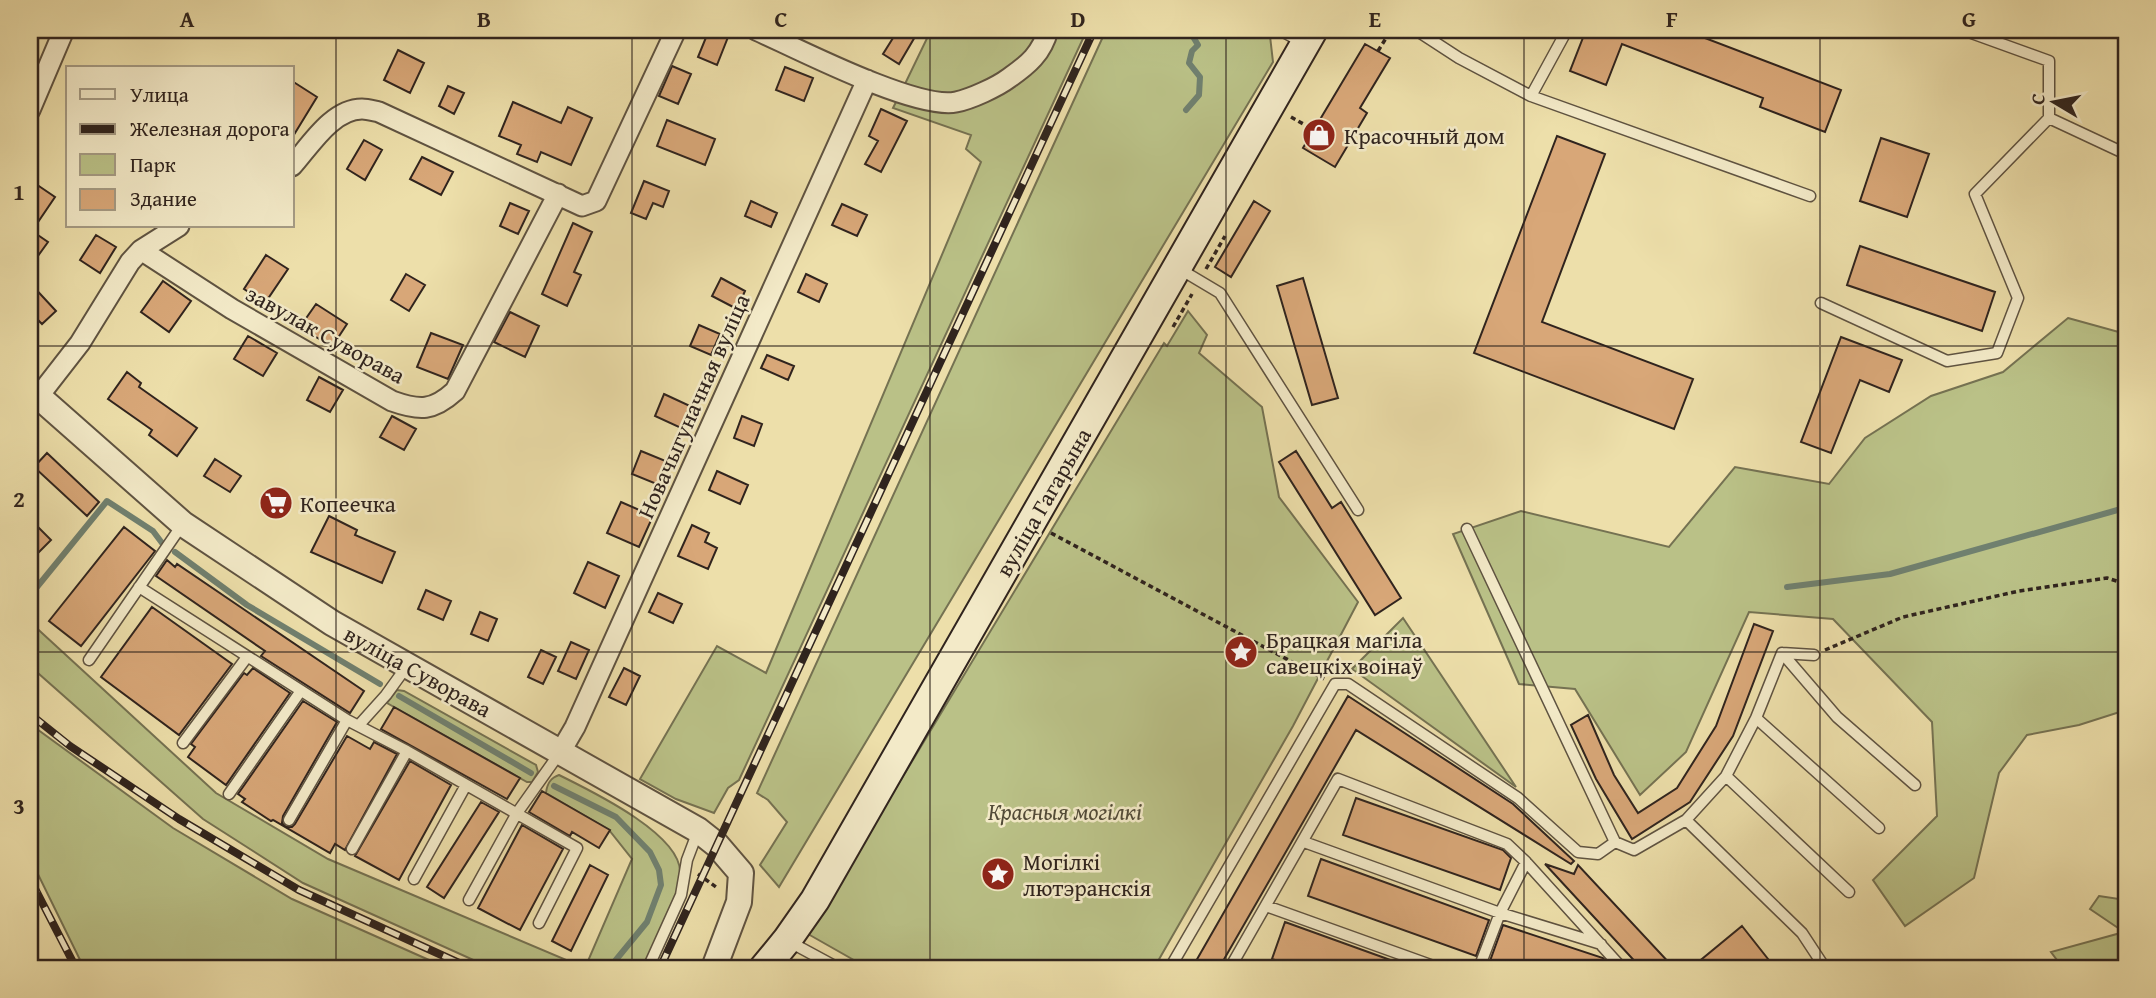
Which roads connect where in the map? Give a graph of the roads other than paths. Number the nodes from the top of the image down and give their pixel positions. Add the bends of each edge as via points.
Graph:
1 (64, 30) edge
2 (677, 30) edge
3 (756, 30) edge
4 (1280, 30) edge
5 (1416, 30) edge
6 (1567, 30) edge
7 (1963, 30) edge
8 (1046, 37) edge
9 (1309, 37) edge
10 (867, 80) junction
11 (1531, 96) junction
12 (30, 110) edge
13 (2049, 118) junction
14 (2126, 154) edge
15 (294, 164) edge
16 (558, 194) junction
17 (1810, 196) dead end
18 (176, 228) edge
19 (141, 250) junction
20 (1177, 267) junction
21 (1821, 303) dead end
22 (34, 393) edge
23 (1358, 510) dead end
24 (183, 524) junction
25 (1467, 529) dead end
26 (139, 587) junction
27 (1782, 653) junction
28 (1814, 654) road end
29 (247, 657) junction
30 (89, 660) dead end
31 (408, 665) junction
32 (300, 692) junction
33 (1756, 718) junction
34 (347, 720) junction
35 (359, 725) junction
36 (183, 743) dead end
37 (407, 751) junction
38 (561, 751) junction
39 (1726, 776) junction
40 (466, 785) junction
41 (1915, 785) dead end
42 (229, 794) dead end
43 (517, 813) junction
44 (289, 820) dead end
45 (1686, 820) junction
46 (1880, 828) dead end
47 (698, 830) junction
48 (1304, 842) junction
49 (1615, 842) junction
50 (352, 849) dead end
51 (1526, 862) junction
52 (414, 879) dead end
53 (1849, 892) dead end
54 (469, 900) dead end
55 (1266, 906) junction
56 (1500, 913) junction
57 (539, 923) dead end
58 (788, 940) junction
59 (1602, 945) junction
60 (1234, 967) edge
61 (648, 968) edge
62 (714, 968) edge
63 (764, 968) edge
64 (838, 968) edge
65 (1170, 968) edge
66 (1439, 968) edge
67 (1479, 968) edge
68 (1622, 968) edge
69 (1825, 968) edge

1 - 12 street
2 - 16 street via 596,201 582,206
3 - 10 street
4 - 9 lane
5 - 11 lane
6 - 11 lane
7 - 13 lane via 2049,61
8 - 10 street via 1029,65 1002,84 955,103 929,101
9 - 20 main road, вуліца Гагарына
10 - 38 street, Новачыгуначная вуліца
11 - 17 lane
13 - 14 lane
13 - 21 lane via 1976,194 2018,298 1997,353 1947,361
15 - 16 street via 327,127 361,108 379,112
16 - 19 street, завулак Суворава via 455,391 440,405 425,408 392,401 232,309
18 - 19 street
19 - 22 street via 80,343
20 - 23 lane via 1220,293
20 - 58 main road, вуліца Гагарына
22 - 24 street, вуліца Суворава
24 - 26 lane
24 - 31 street, вуліца Суворава via 332,623
25 - 49 lane
26 - 29 lane
26 - 30 lane
27 - 28 lane
27 - 33 lane
27 - 41 lane via 1838,717
29 - 32 lane
29 - 36 lane
31 - 35 lane
31 - 38 street, вуліца Суворава
32 - 34 lane
32 - 42 lane
33 - 39 lane
33 - 46 lane
34 - 35 lane
34 - 44 lane
35 - 37 lane
37 - 40 lane
37 - 50 lane
38 - 43 lane
38 - 47 street, вуліца Суворава
39 - 45 lane
39 - 53 lane
40 - 43 lane
40 - 52 lane
43 - 54 lane
43 - 57 lane via 578,848
45 - 49 lane via 1634,850
45 - 69 lane via 1802,933
47 - 61 lane via 681,895
47 - 62 street, вуліца Суворава via 741,873 739,902
48 - 51 lane via 1339,779 1507,844
48 - 55 lane
48 - 56 lane
49 - 65 lane via 1598,854 1578,852 1518,798 1348,684 1335,684
51 - 56 lane
51 - 59 lane
55 - 60 lane
55 - 66 lane
56 - 59 lane
56 - 67 lane
58 - 63 main road, вуліца Гагарына
58 - 64 lane
59 - 68 lane

